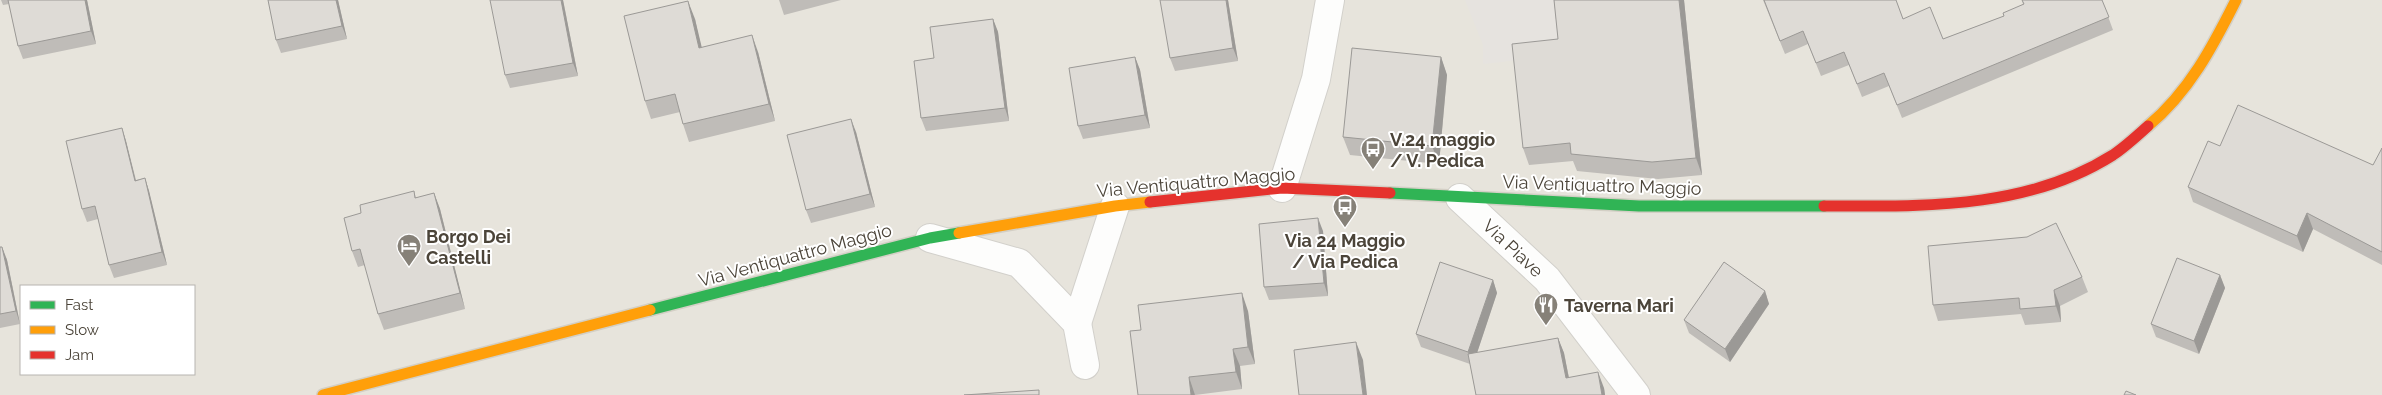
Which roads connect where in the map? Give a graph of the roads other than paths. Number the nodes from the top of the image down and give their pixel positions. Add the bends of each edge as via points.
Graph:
1 (1330, 0) edge
2 (2236, 0) edge
3 (1282, 188) junction
4 (1460, 198) junction
5 (1116, 206) junction
6 (930, 238) junction
7 (1077, 324) junction
8 (1085, 365) dead end
9 (323, 395) edge
10 (1636, 395) edge

1 - 3 street via 1316,79
2 - 4 main road, Via Ventiquattro Maggio via 2211,51 2183,90 2151,124 2114,154 2027,193 1958,205 1639,206
3 - 4 main road, Via Ventiquattro Maggio
3 - 5 main road, Via Ventiquattro Maggio
4 - 10 street, Via Piave via 1547,279
5 - 6 main road, Via Ventiquattro Maggio
5 - 7 street
6 - 7 street via 1019,263
6 - 9 main road, Via Ventiquattro Maggio
7 - 8 street

